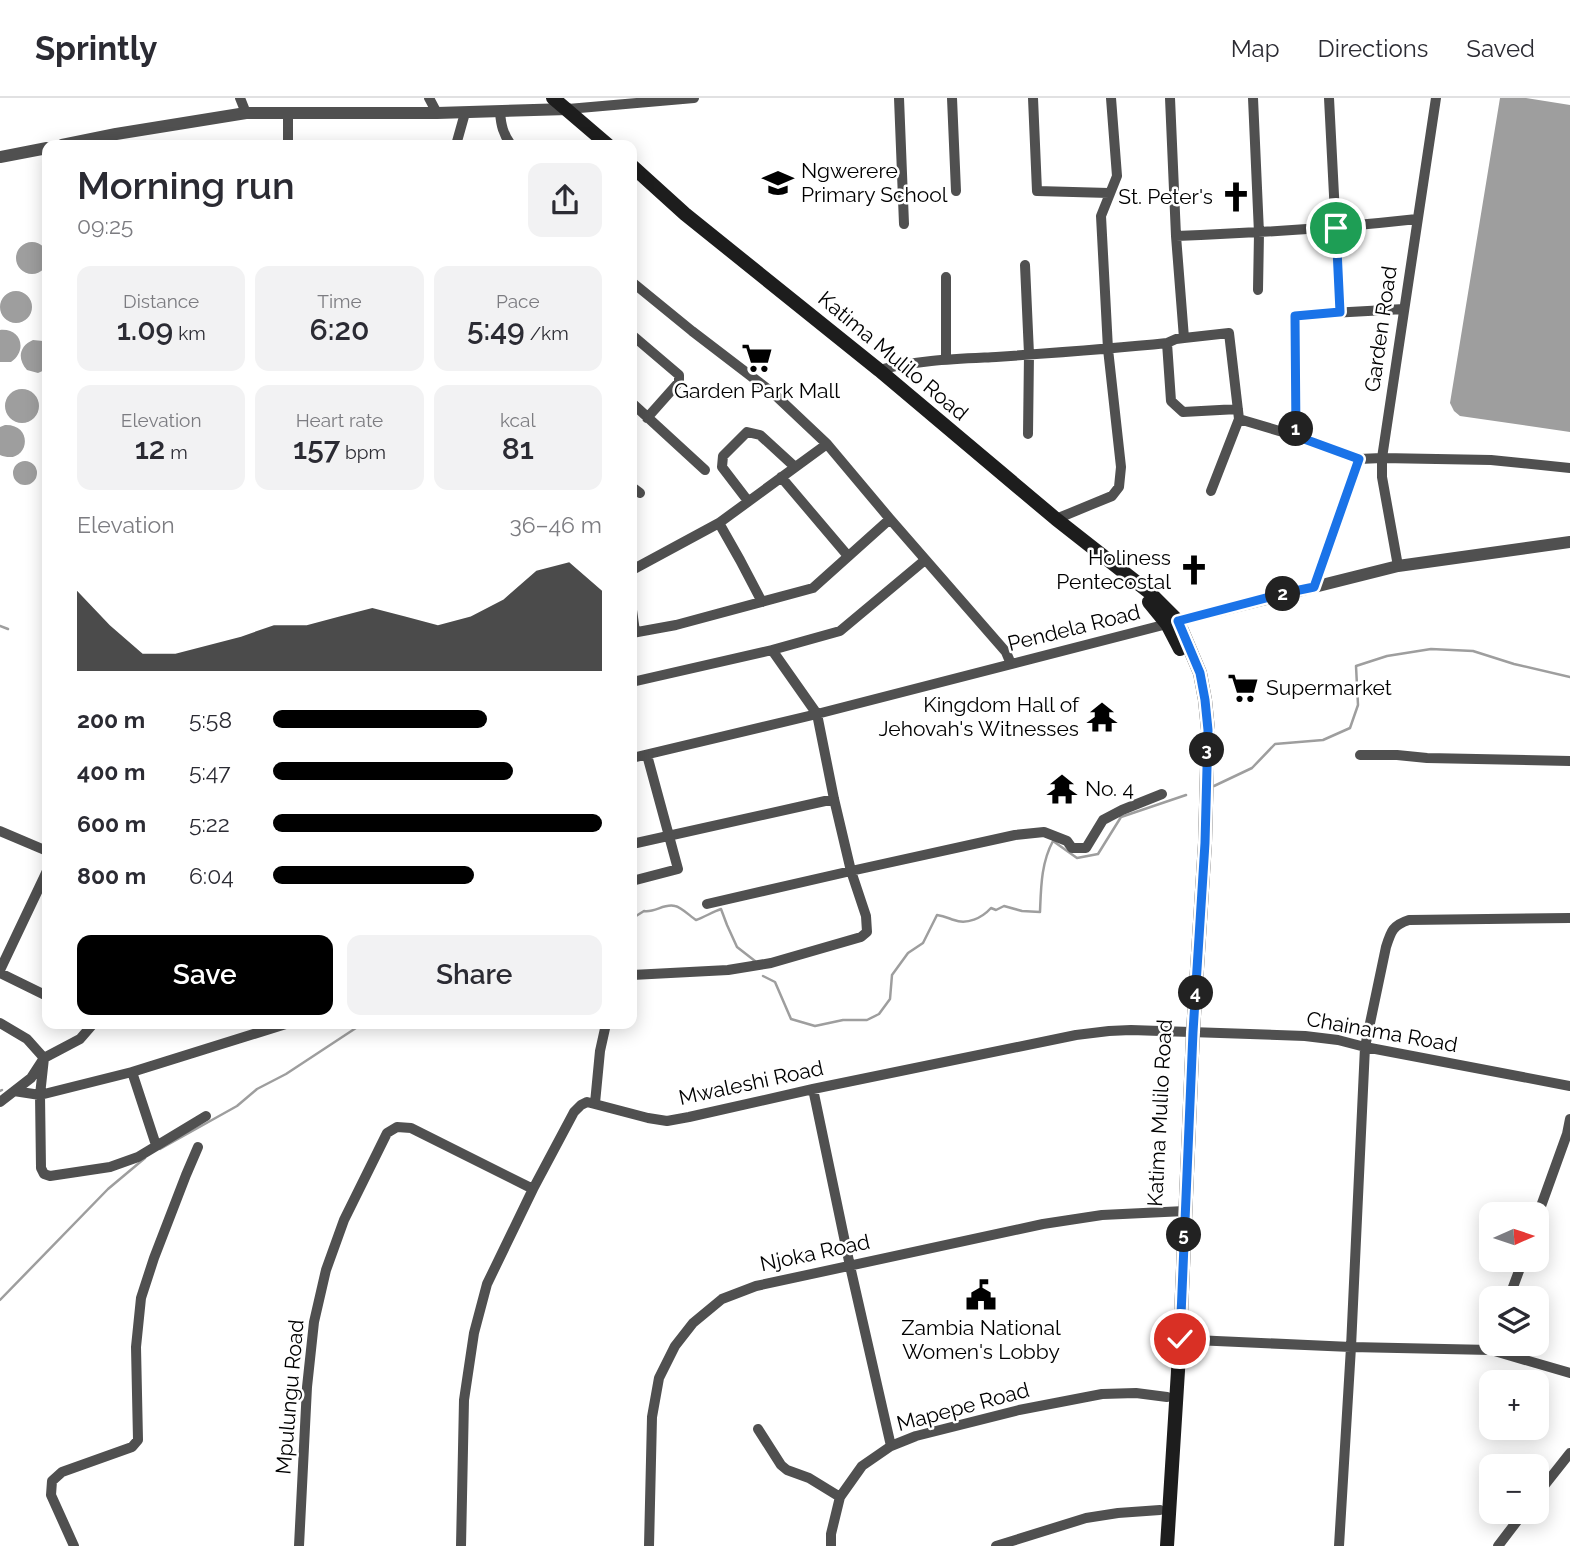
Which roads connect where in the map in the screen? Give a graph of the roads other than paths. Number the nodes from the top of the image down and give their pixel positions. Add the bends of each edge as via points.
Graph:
1 (240, 98) edge
2 (429, 98) edge
3 (554, 98) edge
4 (691, 98) edge
5 (899, 98) edge
6 (952, 98) edge
7 (1033, 98) edge
8 (1111, 98) edge
9 (1170, 98) edge
10 (1253, 98) edge
11 (1329, 98) edge
12 (1436, 98) edge
13 (659, 100) edge
14 (568, 109) junction
15 (500, 112) junction
16 (246, 113) junction
17 (288, 113) junction
18 (437, 113) junction
19 (465, 113) junction
20 (87, 140) edge
21 (288, 140) edge
22 (457, 140) edge
23 (507, 140) edge
24 (602, 140) edge
25 (42, 149) edge
26 (0, 157) edge
27 (637, 171) edge
28 (956, 191) dead end
29 (1109, 193) junction
30 (1417, 219) junction
31 (904, 224) dead end
32 (1336, 228) junction
33 (1259, 233) junction
34 (1176, 236) junction
35 (1025, 265) dead end
36 (946, 277) dead end
37 (637, 286) edge
38 (1258, 290) dead end
39 (1404, 309) junction
40 (1340, 312) junction
41 (1184, 338) junction
42 (637, 339) edge
43 (1167, 343) junction
44 (1108, 349) junction
45 (1029, 354) junction
46 (946, 359) junction
47 (878, 370) junction
48 (637, 409) edge
49 (1238, 414) junction
50 (647, 418) junction
51 (1028, 434) dead end
52 (1296, 436) junction
53 (827, 444) junction
54 (1382, 458) junction
55 (1359, 459) junction
56 (795, 467) junction
57 (1570, 468) edge
58 (705, 470) dead end
59 (781, 477) junction
60 (1211, 491) dead end
61 (748, 501) junction
62 (890, 519) junction
63 (1056, 519) junction
64 (719, 523) junction
65 (1570, 542) edge
66 (848, 556) junction
67 (925, 560) junction
68 (1398, 566) junction
69 (637, 567) edge
70 (1314, 587) junction
71 (762, 602) junction
72 (1172, 623) junction
73 (637, 632) edge
74 (772, 650) junction
75 (1011, 664) junction
76 (637, 681) edge
77 (817, 714) junction
78 (647, 755) junction
79 (1360, 755) dead end
80 (637, 757) edge
81 (1570, 761) edge
82 (1162, 794) dead end
83 (834, 799) junction
84 (0, 831) edge
85 (668, 835) junction
86 (637, 843) edge
87 (42, 849) edge
88 (851, 871) junction
89 (637, 880) edge
90 (42, 882) edge
91 (707, 904) dead end
92 (1570, 918) edge
93 (0, 971) edge
94 (637, 975) edge
95 (42, 993) edge
96 (0, 1023) edge
97 (89, 1029) edge
98 (270, 1029) edge
99 (605, 1029) edge
100 (1189, 1032) junction
101 (1365, 1047) junction
102 (44, 1058) junction
103 (132, 1072) junction
104 (1570, 1086) edge
105 (813, 1089) junction
106 (14, 1091) junction
107 (40, 1095) junction
108 (0, 1102) edge
109 (595, 1103) junction
110 (206, 1116) dead end
111 (1570, 1119) edge
112 (156, 1145) junction
113 (198, 1147) dead end
114 (533, 1189) junction
115 (1542, 1202) edge
116 (1181, 1211) junction
117 (850, 1266) junction
118 (1176, 1339) junction
119 (1351, 1347) junction
120 (1479, 1347) edge
121 (1519, 1356) edge
122 (1570, 1373) edge
123 (1167, 1397) junction
124 (758, 1429) dead end
125 (891, 1446) junction
126 (1570, 1452) edge
127 (1549, 1479) edge
128 (840, 1497) junction
129 (1160, 1510) junction
130 (1515, 1524) edge
131 (74, 1546) edge
132 (299, 1546) edge
133 (461, 1546) edge
134 (649, 1546) edge
135 (831, 1546) edge
136 (996, 1546) edge
137 (1158, 1546) edge
138 (1167, 1546) edge
139 (1339, 1546) edge
140 (1498, 1546) edge

1 - 16 street
2 - 18 street
3 - 14 main road
4 - 13 street
5 - 31 street
6 - 28 street
7 - 29 street via 1037,191
8 - 29 street via 1116,176
9 - 34 street
10 - 33 street
11 - 32 street
12 - 30 street, Garden Road
13 - 14 street
14 - 15 street
14 - 24 main road
15 - 19 street
15 - 23 street
16 - 17 street
16 - 20 street
17 - 18 street
17 - 21 street
18 - 19 street
19 - 22 street
25 - 26 street
27 - 47 main road, Katima Mulilo Road
29 - 44 street via 1101,216
30 - 32 street
30 - 39 street, Garden Road
32 - 33 street
32 - 40 street
33 - 34 street
33 - 38 street
34 - 41 street
35 - 45 street
36 - 46 street
37 - 53 street via 773,393
39 - 40 street
39 - 54 street, Garden Road
40 - 52 street via 1295,316
41 - 43 street
41 - 49 street via 1229,333
42 - 50 street via 679,375 679,382
43 - 44 street
43 - 49 street via 1171,401 1182,412
44 - 45 street
44 - 63 street via 1121,467 1119,487 1112,496
45 - 46 street
45 - 51 street
46 - 47 street
47 - 63 main road, Katima Mulilo Road
48 - 50 street
49 - 52 street
49 - 60 street
50 - 58 street
52 - 55 street
53 - 56 street
53 - 62 street
54 - 55 street
54 - 57 street via 1491,460
54 - 68 street, Garden Road
55 - 70 street
56 - 59 street
56 - 61 street via 760,435 747,432 723,456 722,467
59 - 61 street
59 - 66 street
61 - 64 street
62 - 66 street
62 - 67 street
63 - 72 main road, Katima Mulilo Road via 1149,592
64 - 69 street
64 - 71 street
65 - 68 street, Pendela Road
66 - 71 street via 813,588
67 - 74 street via 840,631
67 - 75 street via 1006,652
68 - 70 street, Pendela Road
70 - 72 street, Pendela Road
71 - 73 street
72 - 75 street, Pendela Road
72 - 100 main road, Katima Mulilo Road via 1200,673 1208,730 1205,843
74 - 76 street
74 - 77 street
75 - 77 street, Pendela Road
77 - 78 street, Pendela Road
77 - 83 street
78 - 80 street, Pendela Road
78 - 85 street
79 - 81 street
82 - 88 street via 1103,820 1086,848 1072,848 1067,841 1044,832
83 - 85 street
83 - 88 street
84 - 87 street
85 - 86 street
85 - 89 street via 678,869
88 - 91 street
88 - 94 street via 866,916 867,932 861,937 728,971
90 - 93 street
92 - 101 street via 1409,920 1397,924 1386,947
93 - 95 street
96 - 102 street via 27,1039
97 - 102 street via 80,1039
98 - 103 street
99 - 109 street
100 - 101 street, Chainama Road via 1305,1036
100 - 105 street, Mwaleshi Road via 1131,1030 1076,1035
100 - 116 main road, Katima Mulilo Road
101 - 104 street, Chainama Road
101 - 119 street
102 - 106 street via 31,1078
102 - 107 street
103 - 107 street
103 - 112 street
105 - 109 street, Mwaleshi Road via 667,1121
105 - 117 street
106 - 107 street
106 - 108 street
107 - 112 street via 44,1174 110,1167
109 - 114 street via 587,1102 575,1112
110 - 112 street
111 - 115 street
113 - 131 street via 141,1298 136,1347 138,1440 132,1447 62,1472 52,1480 51,1495
114 - 132 street, Mpulungu Road via 411,1128 397,1127 387,1133 344,1220 314,1322
114 - 133 street via 487,1284 474,1333 464,1400
116 - 117 street, Njoka Road via 1102,1214
116 - 118 main road, Katima Mulilo Road
117 - 125 street
117 - 134 street, Njoka Road via 756,1286 722,1299 693,1323 675,1346 659,1378 652,1417
118 - 119 street
118 - 123 main road, Katima Mulilo Road
118 - 138 main road, Katima Mulilo Road
119 - 120 street
119 - 139 street
121 - 122 street
123 - 125 street, Mapepe Road via 1102,1394 1019,1410
123 - 129 main road, Katima Mulilo Road
124 - 128 street via 781,1465
125 - 128 street, Mapepe Road via 862,1466
126 - 127 street
128 - 135 street, Mapepe Road
129 - 136 street via 1086,1518
129 - 137 main road, Katima Mulilo Road
130 - 140 street

